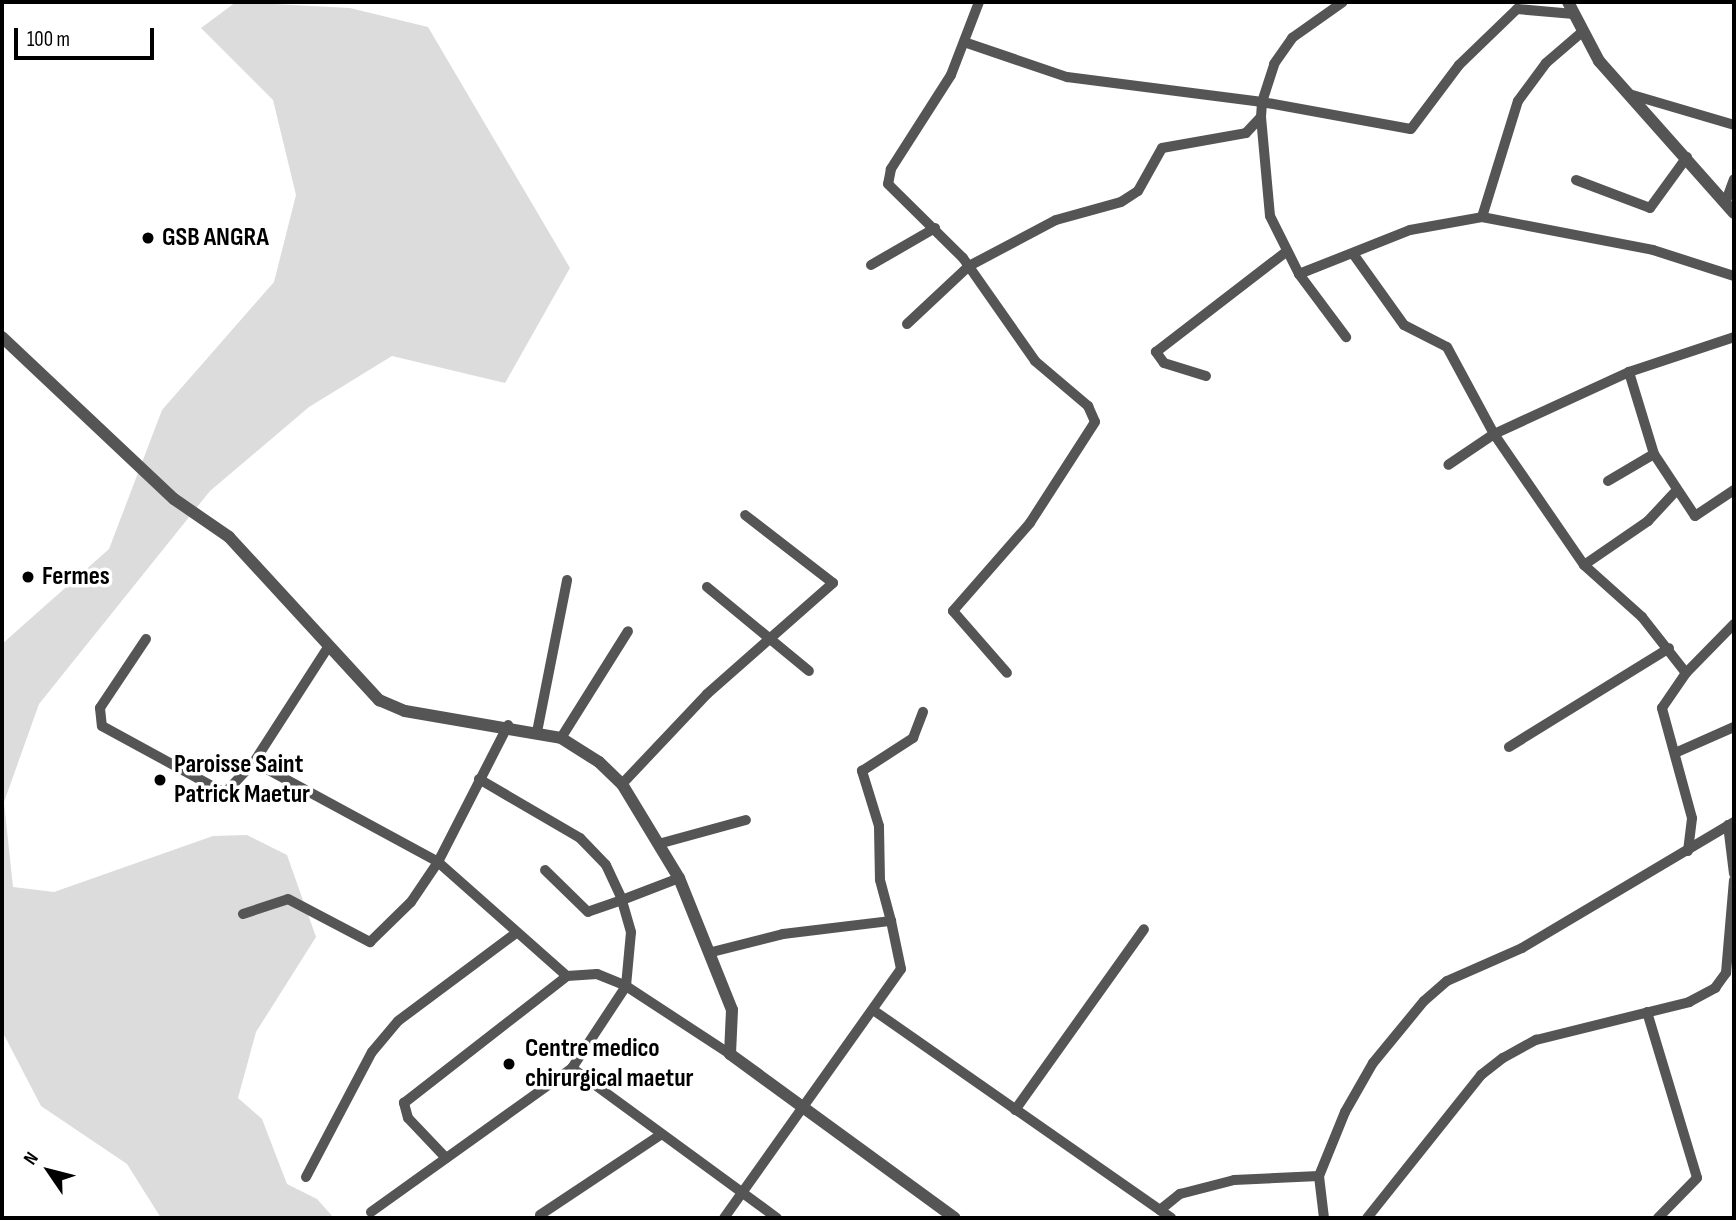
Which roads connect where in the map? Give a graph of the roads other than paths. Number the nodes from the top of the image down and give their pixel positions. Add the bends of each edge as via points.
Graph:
1 (979, 2) edge
2 (1343, 2) edge
3 (1571, 8) edge
4 (1581, 32) junction
5 (964, 42) junction
6 (1629, 94) junction
7 (1262, 102) junction
8 (1261, 117) junction
9 (1734, 125) edge
10 (1687, 157) junction
11 (1734, 179) edge
12 (1576, 180) dead end
13 (1726, 201) junction
14 (1734, 212) edge
15 (1482, 217) junction
16 (935, 228) junction
17 (1286, 252) junction
18 (1354, 255) junction
19 (872, 265) dead end
20 (969, 266) junction
21 (1299, 274) junction
22 (1734, 276) edge
23 (907, 324) dead end
24 (2, 337) edge
25 (1346, 337) dead end
26 (1734, 337) edge
27 (1629, 372) junction
28 (1206, 376) dead end
29 (1494, 434) junction
30 (1654, 454) junction
31 (1448, 465) dead end
32 (1608, 481) dead end
33 (1734, 489) edge
34 (1674, 493) junction
35 (745, 514) dead end
36 (1584, 565) junction
37 (567, 580) dead end
38 (707, 587) dead end
39 (1734, 624) edge
40 (628, 631) dead end
41 (769, 638) junction
42 (146, 639) dead end
43 (328, 647) junction
44 (1669, 648) junction
45 (809, 671) dead end
46 (1007, 673) dead end
47 (1686, 673) junction
48 (923, 712) dead end
49 (508, 725) junction
50 (1734, 727) edge
51 (537, 732) junction
52 (561, 738) junction
53 (1509, 747) dead end
54 (1675, 753) junction
55 (254, 762) junction
56 (479, 779) junction
57 (622, 784) junction
58 (746, 820) dead end
59 (1731, 823) edge
60 (662, 843) junction
61 (1688, 851) junction
62 (438, 862) junction
63 (545, 870) dead end
64 (1734, 874) edge
65 (679, 878) junction
66 (1734, 880) edge
67 (622, 900) junction
68 (243, 914) dead end
69 (891, 921) junction
70 (1144, 929) dead end
71 (516, 933) junction
72 (712, 952) junction
73 (1730, 974) edge
74 (567, 976) junction
75 (626, 986) junction
76 (876, 1012) junction
77 (1647, 1012) junction
78 (730, 1054) junction
79 (572, 1068) junction
80 (1015, 1110) junction
81 (803, 1112) junction
82 (662, 1134) junction
83 (446, 1158) junction
84 (1319, 1176) junction
85 (306, 1177) dead end
86 (743, 1191) junction
87 (1160, 1210) junction
88 (371, 1212) dead end
89 (540, 1215) dead end
90 (723, 1218) edge
91 (776, 1218) edge
92 (955, 1218) edge
93 (1171, 1218) edge
94 (1324, 1218) edge
95 (1367, 1218) edge
96 (1658, 1218) edge

1 - 5 street
2 - 7 street via 1292,38 1274,64
3 - 4 street
3 - 7 street via 1517,9 1460,65 1411,129
4 - 6 street
4 - 15 street via 1546,62 1518,102
5 - 7 street via 1067,76
5 - 16 street via 951,75 891,169 888,184
6 - 9 street
6 - 10 street
7 - 8 street
8 - 17 street via 1270,216
8 - 20 street via 1231,139 1162,148 1138,191 1121,202 1056,220
10 - 12 street via 1650,208
10 - 13 street
11 - 13 street
13 - 14 street
15 - 18 street via 1410,230
15 - 22 street via 1653,250
16 - 19 street
16 - 20 street
17 - 21 street
17 - 28 street via 1156,352 1164,363
18 - 21 street
18 - 29 street via 1404,325 1447,347
20 - 23 street
20 - 46 street via 1035,361 1094,413 1072,467 953,611
21 - 25 street
24 - 43 street via 174,499 229,537
26 - 27 street
27 - 29 street
27 - 30 street
29 - 31 street
29 - 36 street
30 - 32 street
30 - 34 street
33 - 34 street via 1696,516
34 - 36 street via 1648,521
35 - 41 street via 832,583
36 - 44 street
37 - 51 street
38 - 41 street
39 - 47 street
40 - 52 street
41 - 45 street
41 - 57 street
42 - 55 street via 100,708 102,726 225,793
43 - 49 street via 391,708
43 - 55 street
44 - 47 street
44 - 53 street
47 - 54 street via 1662,708
48 - 69 street via 913,738 862,771 879,826 880,880
49 - 51 street
49 - 56 street
50 - 54 street
51 - 52 street
52 - 57 street
54 - 61 street via 1692,818
55 - 62 street
56 - 62 street
56 - 67 street via 580,838 606,865
57 - 60 street
58 - 60 street
59 - 61 street
59 - 64 street
60 - 65 street
61 - 84 street via 1522,948 1447,981 1424,1001 1373,1063
62 - 68 street via 411,902 370,942 288,900
62 - 71 street
63 - 67 street via 588,912
65 - 67 street
65 - 72 street
66 - 73 street
67 - 75 street via 631,932
69 - 72 street via 783,934
69 - 76 street via 900,979
70 - 80 street
71 - 74 street
71 - 85 street via 398,1021 372,1052
72 - 78 street via 732,1010
73 - 77 street via 1701,996
74 - 75 street via 597,974
74 - 83 street via 404,1103 408,1118
75 - 78 street
75 - 79 street
76 - 80 street
76 - 81 street
77 - 95 street via 1536,1040 1488,1069
77 - 96 street via 1697,1178
78 - 81 street
79 - 82 street
79 - 83 street
80 - 87 street
81 - 86 street
81 - 92 street
82 - 86 street
82 - 89 street
83 - 88 street
84 - 87 street via 1234,1180 1180,1194
84 - 94 street
86 - 90 street
86 - 91 street
87 - 93 street

